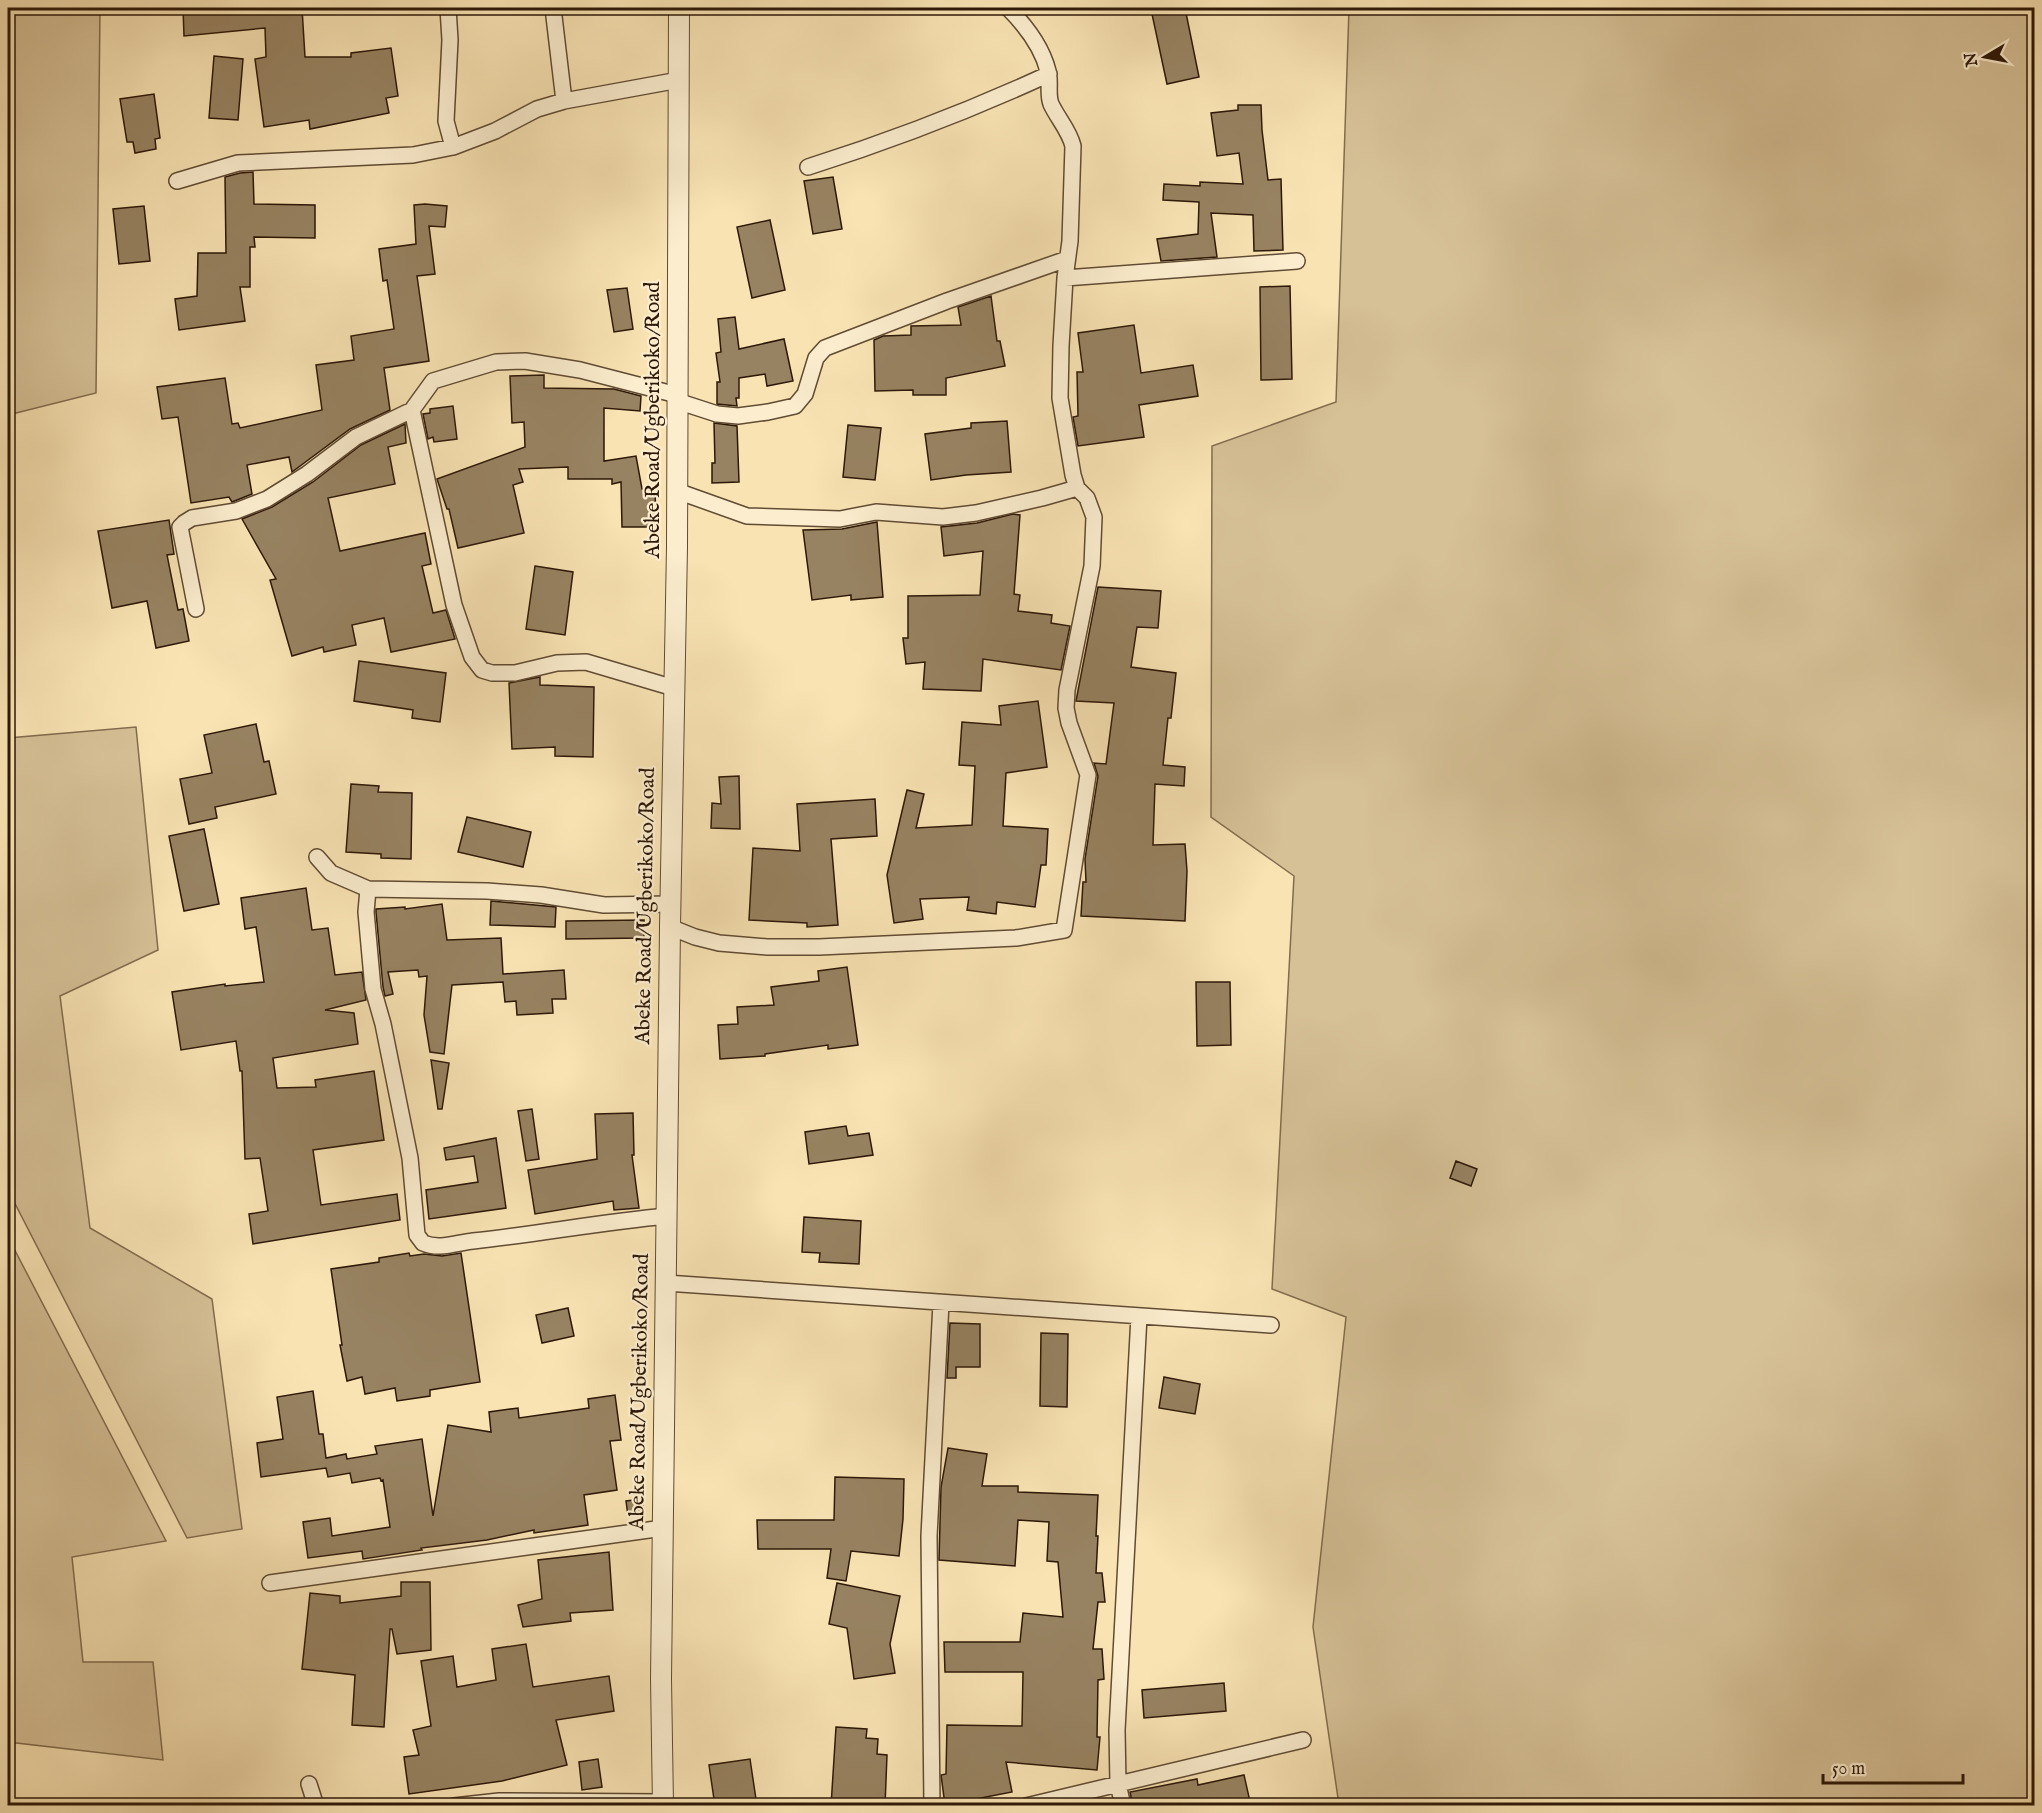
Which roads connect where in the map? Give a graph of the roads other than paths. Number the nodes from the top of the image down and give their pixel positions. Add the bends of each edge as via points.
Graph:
1 (448, 8) edge
2 (553, 8) edge
3 (679, 8) edge
4 (1008, 8) edge
5 (1049, 74) junction
6 (679, 80) junction
7 (564, 101) junction
8 (453, 147) junction
9 (808, 167) dead end
10 (177, 181) dead end
11 (1067, 260) junction
12 (1297, 261) dead end
13 (1065, 278) junction
14 (677, 398) junction
15 (412, 410) junction
16 (1077, 488) junction
17 (677, 491) junction
18 (196, 609) dead end
19 (674, 688) junction
20 (317, 857) dead end
21 (368, 889) junction
22 (670, 904) junction
23 (670, 927) junction
24 (667, 1216) junction
25 (666, 1283) junction
26 (941, 1302) junction
27 (1139, 1316) junction
28 (1271, 1325) dead end
29 (663, 1528) junction
30 (270, 1583) dead end
31 (1304, 1740) dead end
32 (309, 1784) dead end
33 (1118, 1784) junction
34 (663, 1804) edge
35 (316, 1806) edge
36 (454, 1806) edge
37 (932, 1806) edge
38 (1026, 1806) edge
39 (1122, 1806) edge

1 - 8 street via 446,121
2 - 7 street
3 - 6 street, Abeke Road/Ugberikoko/Road
4 - 5 street via 1025,26
5 - 9 street via 986,104
5 - 11 street via 1052,105 1073,146
6 - 7 street
6 - 14 street, Abeke Road/Ugberikoko/Road
7 - 8 street
8 - 10 street via 413,155 238,163
11 - 13 street
11 - 14 street via 825,348 816,358 805,394 795,406 738,416 717,414
12 - 13 street
13 - 16 street via 1060,398
14 - 15 street via 580,370 525,361 496,362 433,381
14 - 17 street, Abeke Road/Ugberikoko/Road
15 - 18 street via 356,437 267,499 237,511 192,518 184,523 180,527
15 - 19 street via 454,605 472,657 482,670 514,673 558,663 586,662
16 - 17 street via 976,513 943,517 876,512 840,519 747,516
16 - 23 street via 1087,498 1094,517 1092,566 1066,708 1088,775 1064,930 1016,938 767,947 719,943
17 - 19 street, Abeke Road/Ugberikoko/Road
19 - 22 street, Abeke Road/Ugberikoko/Road
20 - 21 street via 331,873
21 - 22 street via 487,891 604,905
21 - 24 street via 366,912 373,989 410,1158 417,1235 423,1243 440,1247
22 - 23 street, Abeke Road/Ugberikoko/Road
23 - 24 street, Abeke Road/Ugberikoko/Road
24 - 25 street, Abeke Road/Ugberikoko/Road
25 - 26 street
25 - 29 street, Abeke Road/Ugberikoko/Road
26 - 27 street
26 - 37 street via 929,1536
27 - 28 street
27 - 33 street via 1117,1730
29 - 30 street
29 - 34 street, Abeke Road/Ugberikoko/Road
31 - 33 street
32 - 35 street
33 - 38 street
33 - 39 street
34 - 36 street via 499,1801

